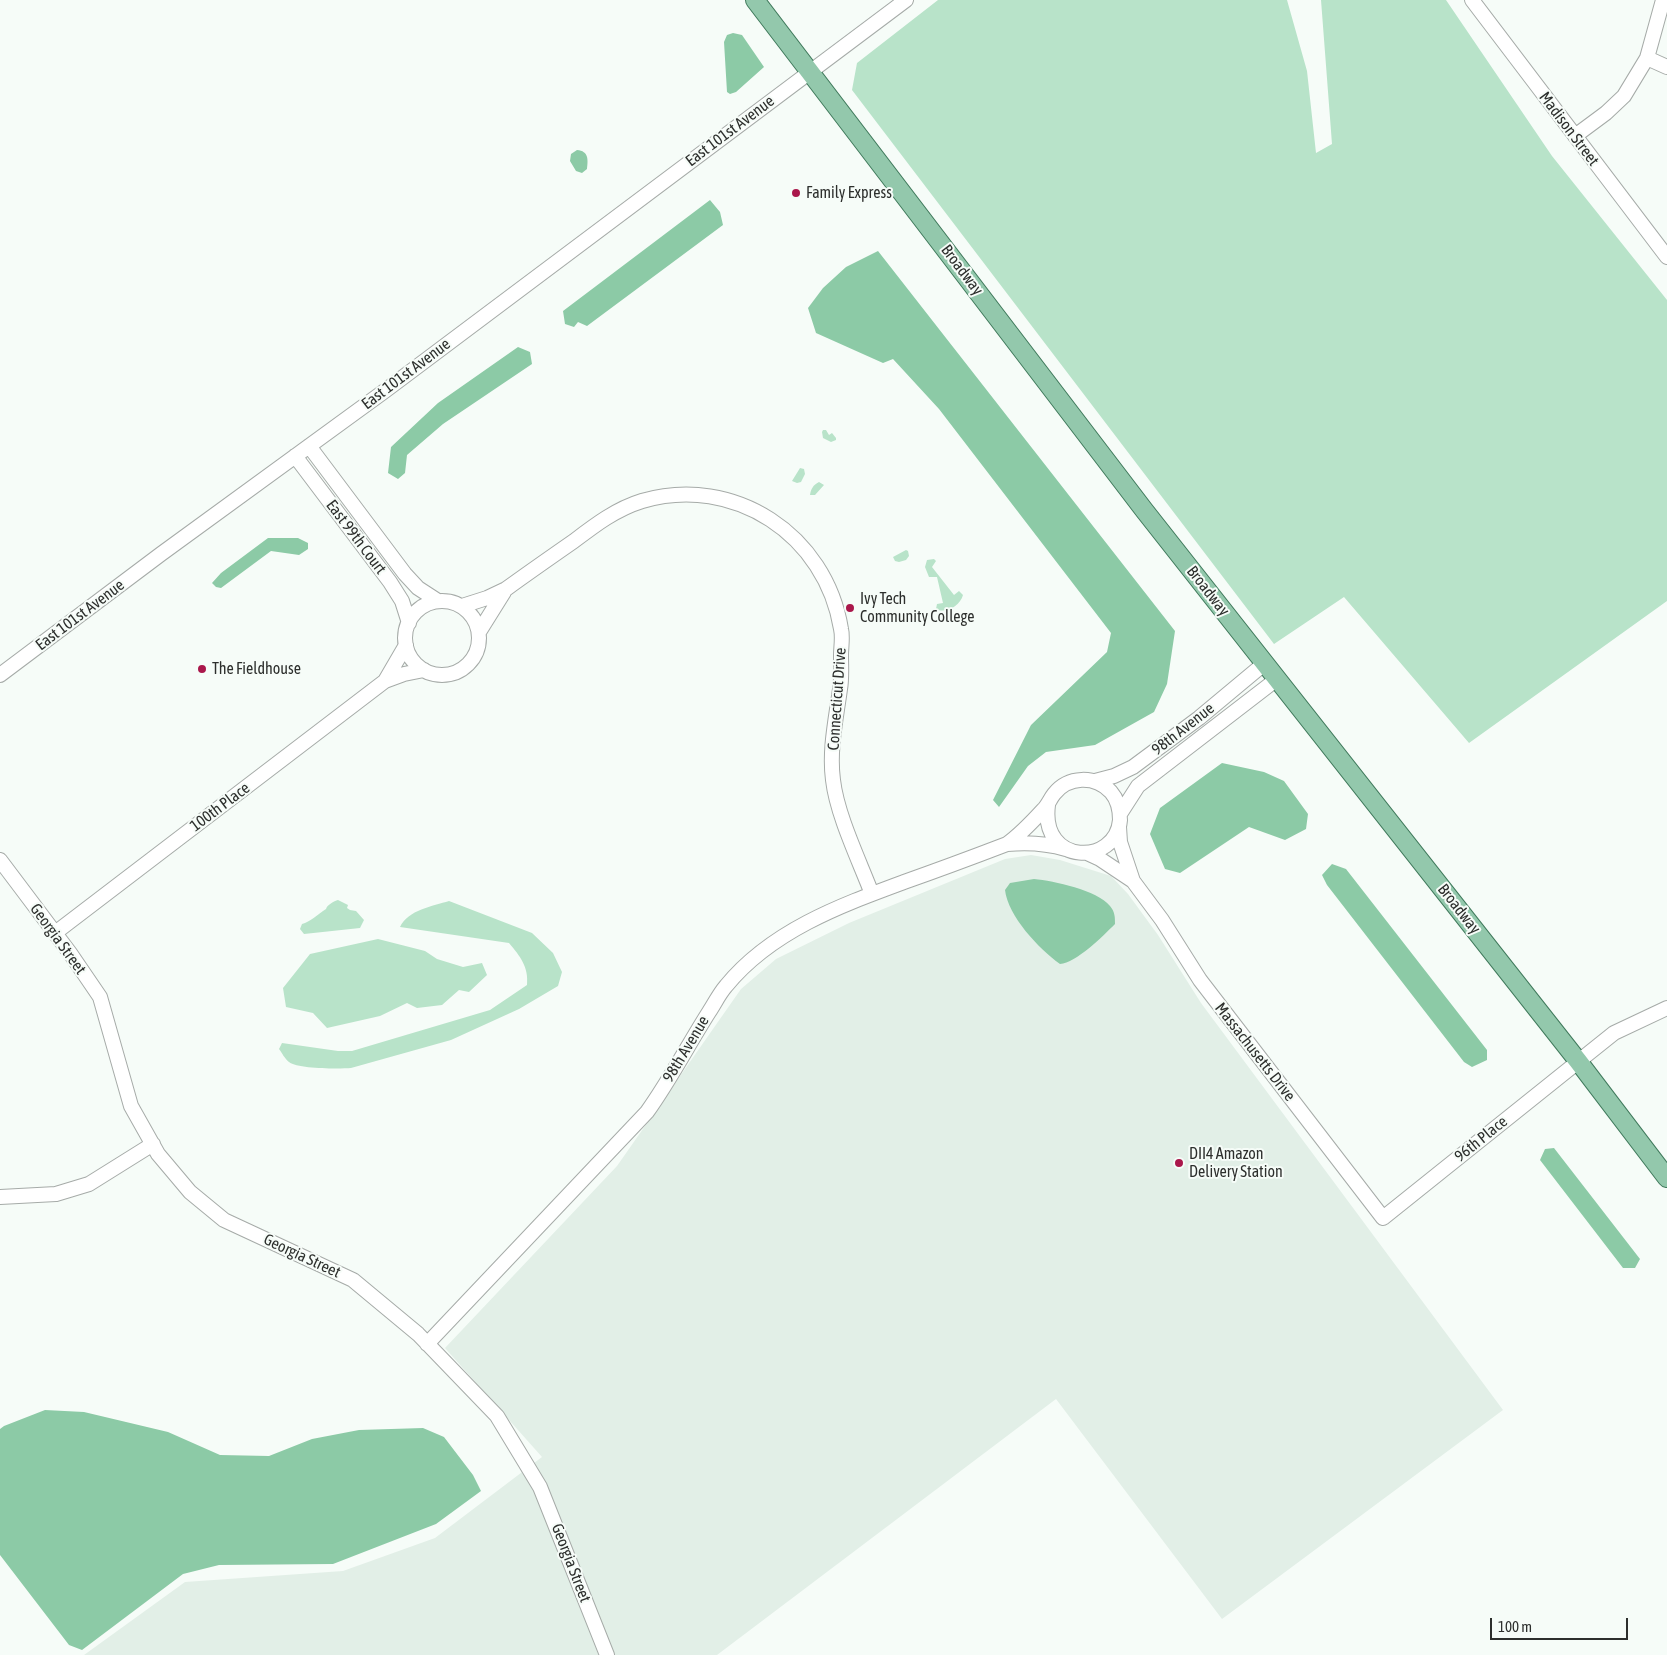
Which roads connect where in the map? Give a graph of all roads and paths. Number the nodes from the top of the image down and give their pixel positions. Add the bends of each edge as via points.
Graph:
1 (755, 0) edge
2 (906, 0) edge
3 (1472, 0) edge
4 (1663, 0) edge
5 (1647, 58) junction
6 (1667, 66) edge
7 (810, 71) junction
8 (1575, 136) junction
9 (1667, 257) edge
10 (309, 446) junction
11 (295, 456) junction
12 (506, 589) junction
13 (438, 601) junction
14 (462, 606) junction
15 (408, 623) junction
16 (479, 632) junction
17 (406, 646) junction
18 (1265, 663) junction
19 (424, 670) junction
20 (0, 675) edge
21 (1277, 679) junction
22 (385, 682) junction
23 (1095, 781) junction
24 (1048, 806) junction
25 (1120, 819) junction
26 (1007, 844) junction
27 (1066, 849) junction
28 (1087, 853) junction
29 (0, 860) edge
30 (1133, 882) junction
31 (872, 894) junction
32 (55, 933) junction
33 (1667, 1008) edge
34 (1578, 1061) junction
35 (152, 1144) junction
36 (1667, 1178) edge
37 (0, 1197) edge
38 (1383, 1218) joint
39 (427, 1344) junction
40 (607, 1655) edge

1 - 7 main road, Broadway
2 - 7 street, East 101st Avenue
3 - 8 street, Madison Street
4 - 5 street
5 - 6 street
5 - 8 street via 1624,96
7 - 10 street, East 101st Avenue
7 - 18 main road, Broadway via 1144,510
8 - 9 street, Madison Street
10 - 11 street, East 101st Avenue
10 - 13 street, East 99th Court via 405,574 418,588
11 - 15 street, East 99th Court via 390,582 402,601
11 - 20 street, East 101st Avenue
12 - 14 street, Connecticut Drive
12 - 16 street, Connecticut Drive
12 - 31 street, Connecticut Drive via 610,515 641,502 672,495 706,495 745,505 780,525 825,577 842,630 840,688 832,754 833,779 838,804
13 - 14 street
13 - 15 street via 426,605
14 - 16 street via 473,617
15 - 17 street
16 - 19 street via 479,646 464,668 451,674
17 - 19 street via 416,664
17 - 22 street, 100th Place
18 - 21 main road, Broadway
18 - 23 street, 98th Avenue via 1133,767
19 - 22 street, 100th Place
21 - 25 street, 98th Avenue via 1138,786
21 - 34 main road, Broadway
22 - 32 street, 100th Place
23 - 24 street, 98th Avenue via 1072,781 1057,791
23 - 25 street via 1112,793 1118,803
24 - 26 street, 98th Avenue
24 - 27 street via 1049,831
25 - 28 street, 98th Avenue via 1108,844
25 - 30 street via 1120,842
26 - 27 street, 98th Avenue via 1050,844
26 - 31 street, 98th Avenue
27 - 28 street, 98th Avenue
28 - 30 street
29 - 32 street, Georgia Street
30 - 38 street, Massachusetts Drive via 1200,980
31 - 39 street, 98th Avenue via 784,934 746,965 725,987 647,1112
32 - 35 street, Georgia Street via 100,997 131,1106
33 - 34 street, 96th Place via 1614,1033
34 - 36 main road, Broadway
34 - 38 street, 96th Place
35 - 37 street via 89,1184 56,1194
35 - 39 street, Georgia Street via 190,1192 224,1220 353,1280
39 - 40 street, Georgia Street via 497,1416 540,1487

